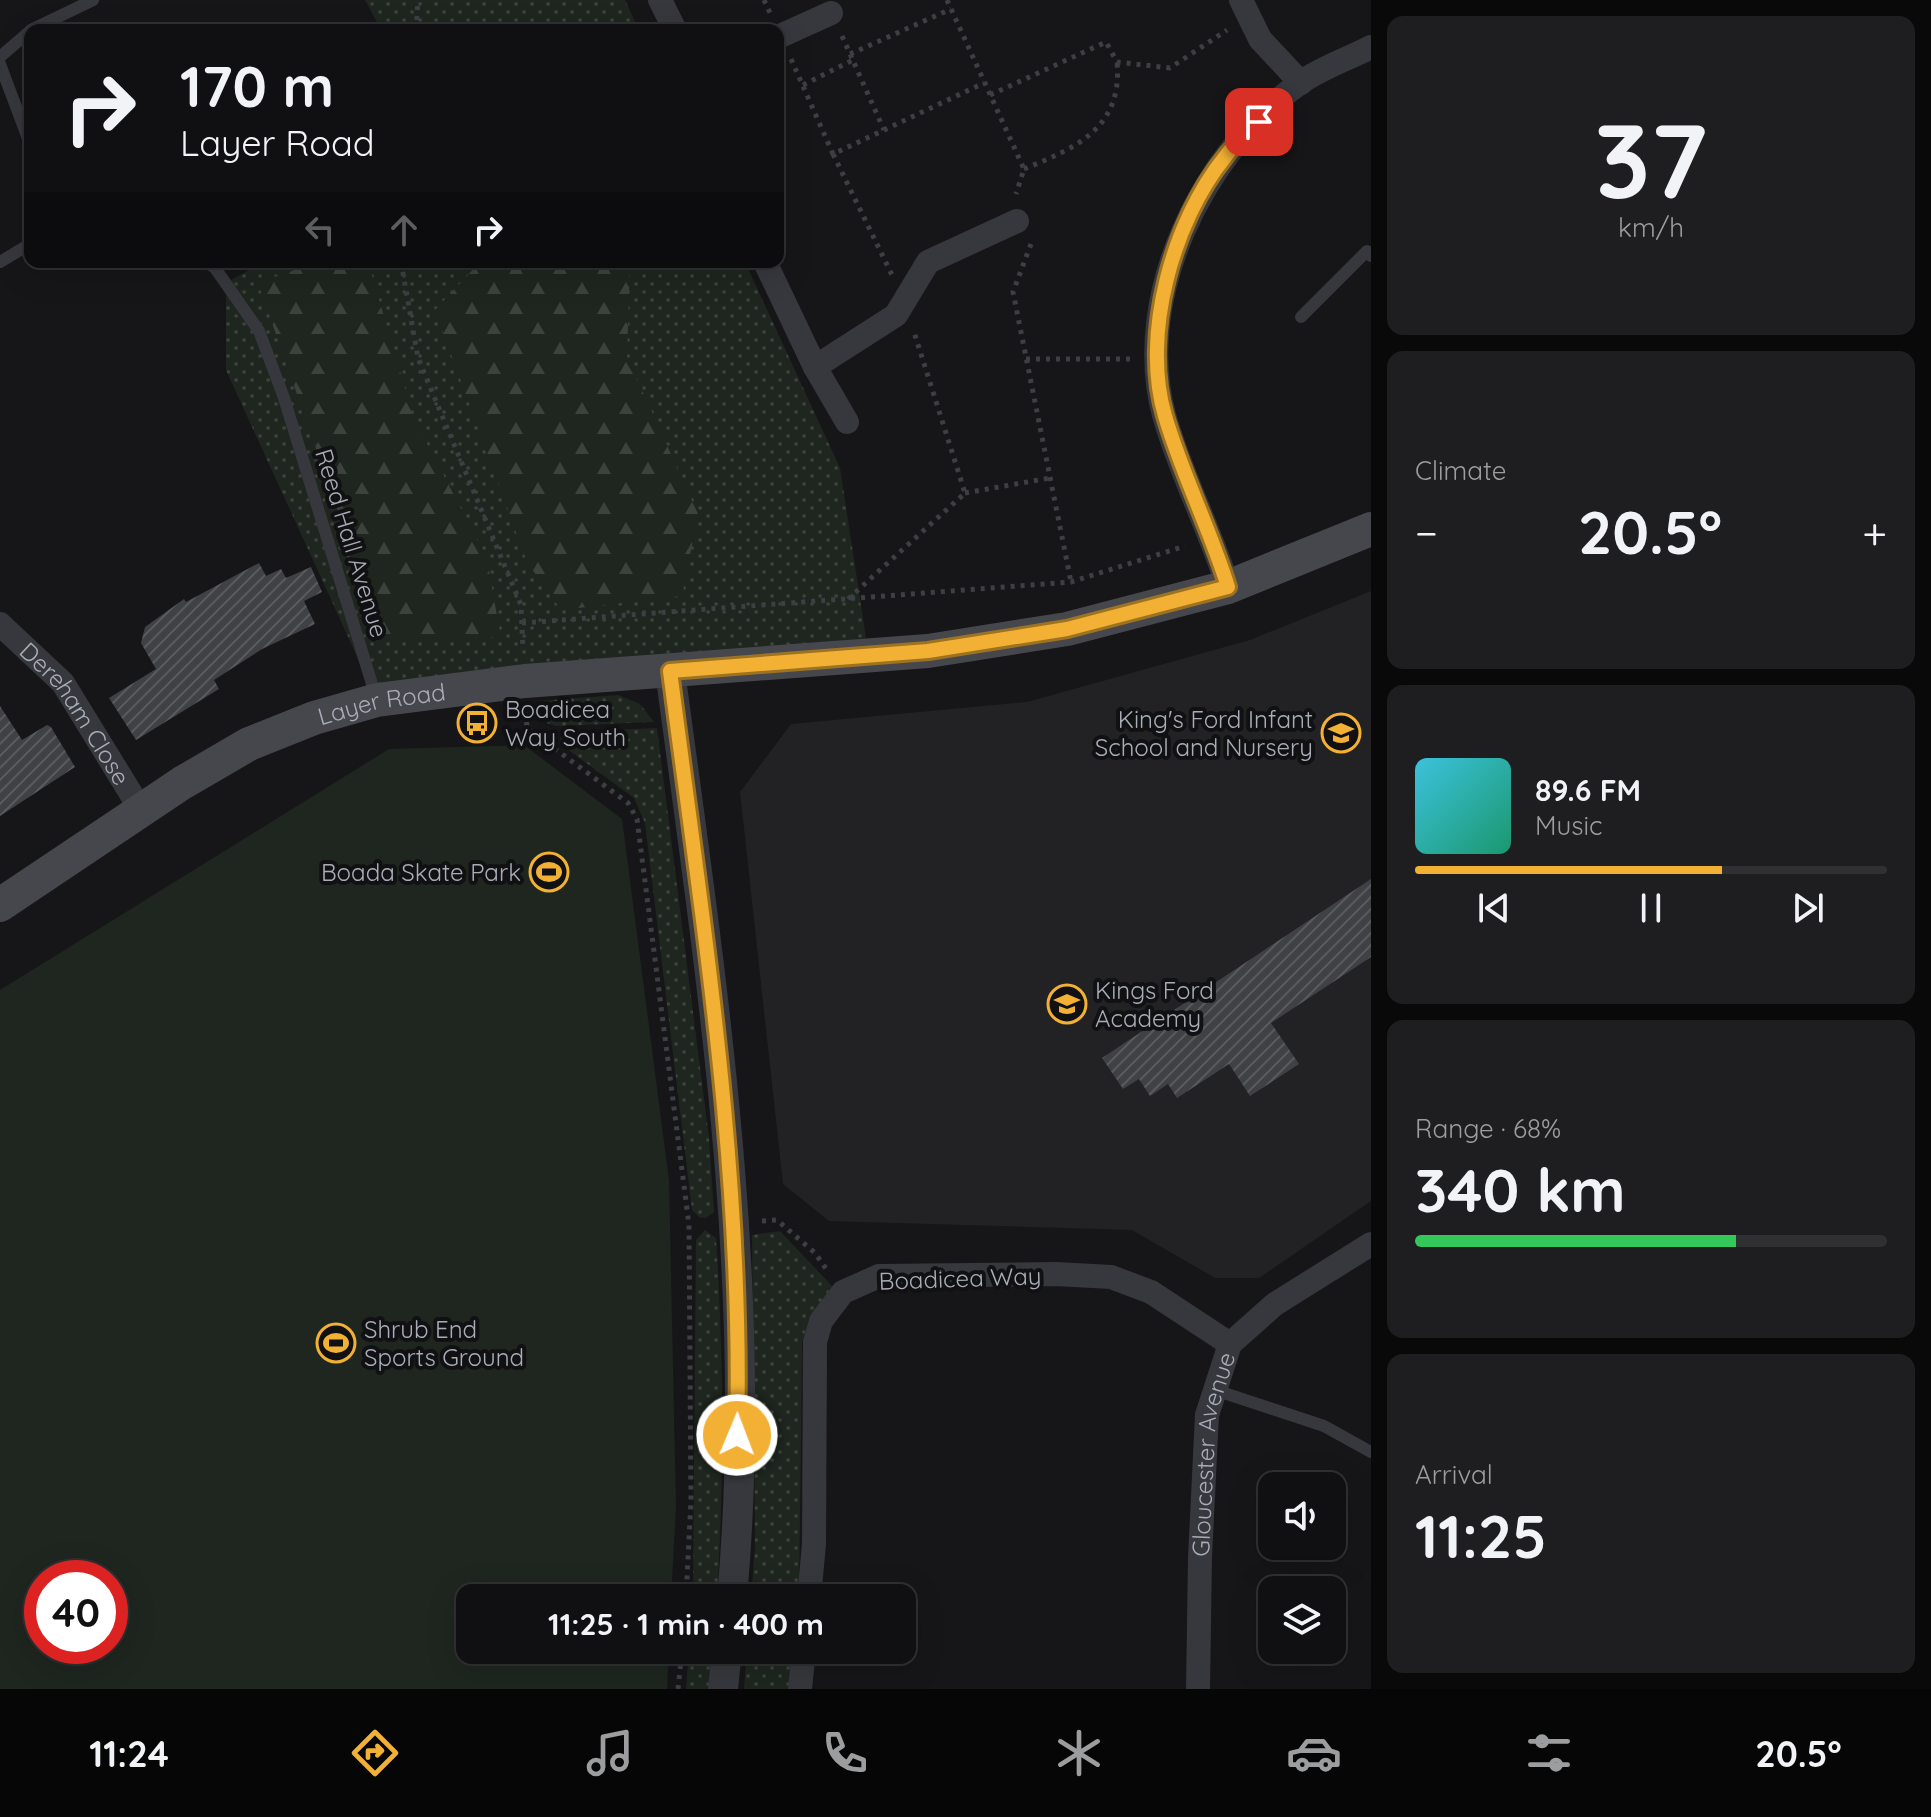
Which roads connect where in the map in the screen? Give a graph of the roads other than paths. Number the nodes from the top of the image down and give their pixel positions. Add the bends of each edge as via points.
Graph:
1 (93, 0) edge
2 (660, 0) edge
3 (1244, 8) edge
4 (831, 13) road end
5 (43, 24) edge
6 (672, 24) edge
7 (784, 34) edge
8 (24, 35) edge
9 (1370, 50) edge
10 (0, 57) edge
11 (0, 64) edge
12 (1301, 83) junction
13 (24, 128) edge
14 (1024, 221) road end
15 (24, 248) edge
16 (1370, 252) edge
17 (0, 262) edge
18 (215, 268) edge
19 (768, 268) edge
20 (1301, 317) dead end
21 (815, 367) junction
22 (847, 422) dead end
23 (1371, 529) edge
24 (1228, 587) junction
25 (0, 624) edge
26 (670, 671) junction
27 (377, 700) junction
28 (141, 810) junction
29 (0, 905) edge
30 (1371, 1244) edge
31 (1230, 1344) junction
32 (1215, 1390) junction
33 (1371, 1452) edge
34 (732, 1584) edge
35 (810, 1584) edge
36 (726, 1664) edge
37 (803, 1664) edge
38 (723, 1689) edge
39 (800, 1689) edge
40 (1198, 1689) edge

1 - 5 lane
2 - 6 street
3 - 12 street via 1260,39
4 - 7 street
8 - 10 lane
9 - 12 street
11 - 13 lane
12 - 24 street via 1224,157 1181,231 1166,283 1158,359 1164,414
14 - 21 street via 928,262 896,315
15 - 17 lane
16 - 20 lane
18 - 27 lane, Reed Hall Avenue via 259,331
19 - 21 street
21 - 22 street
23 - 24 main road, Layer Road
24 - 26 main road, Layer Road via 1067,629 928,651
25 - 28 street, Dereham Close via 63,683
26 - 27 main road, Layer Road via 525,681
26 - 34 street via 710,970 735,1222 738,1406
27 - 28 main road, Layer Road via 249,744
28 - 29 main road, Layer Road
30 - 31 street, Gloucester Avenue via 1275,1304
31 - 32 street, Gloucester Avenue
31 - 35 street, Boadicea Way via 1151,1292 1111,1277 879,1276 843,1292 821,1321 815,1342
32 - 33 lane via 1324,1426
32 - 40 street, Gloucester Avenue via 1207,1415
36 - 38 street
37 - 39 street

